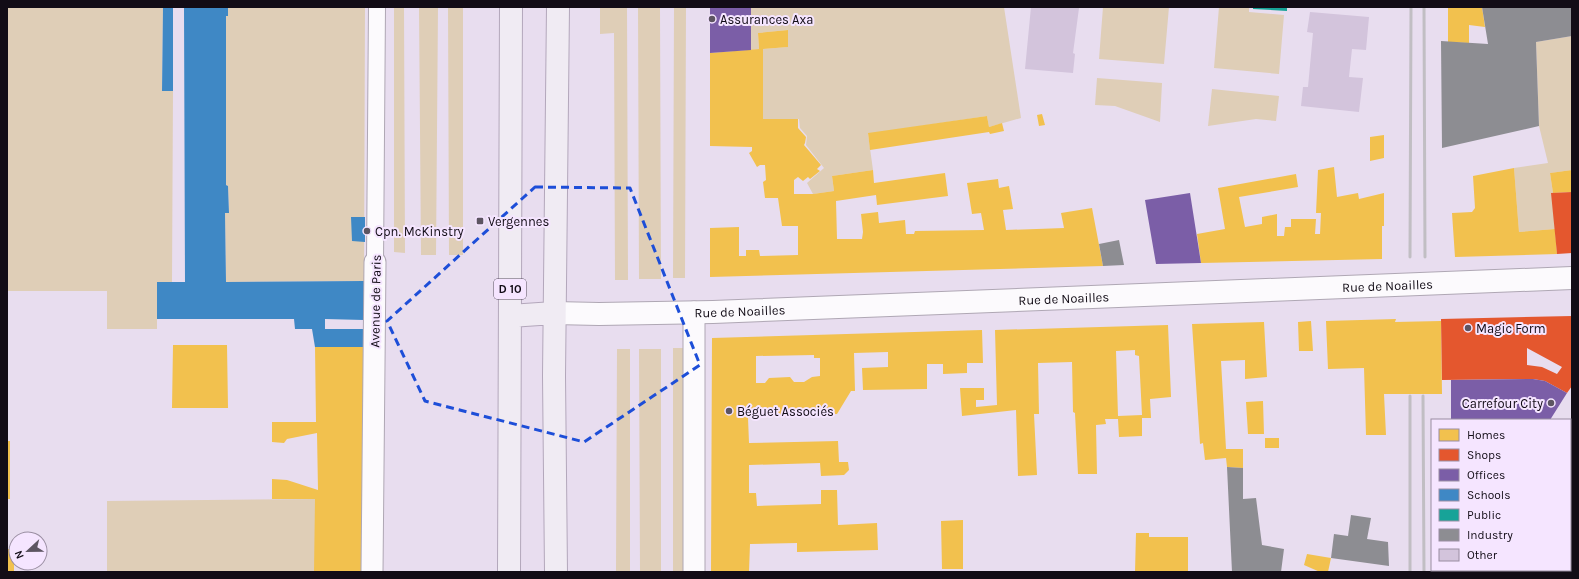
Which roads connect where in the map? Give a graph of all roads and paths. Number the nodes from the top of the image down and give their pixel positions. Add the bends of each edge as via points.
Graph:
1 (377, 7) edge
2 (511, 7) edge
3 (558, 7) edge
4 (375, 262) joint
5 (1572, 278) edge
6 (694, 312) junction
7 (554, 313) junction
8 (510, 316) junction
9 (372, 572) edge
10 (509, 572) edge
11 (556, 572) edge
12 (694, 572) edge

1 - 4 street, Avenue de Paris
2 - 8 main road, D 10
3 - 7 main road
4 - 9 street, Avenue de Paris
5 - 6 street, Rue de Noailles
6 - 7 street, Rue de Noailles
6 - 12 street
7 - 8 main road, D 10
7 - 11 main road
8 - 10 main road, D 10

